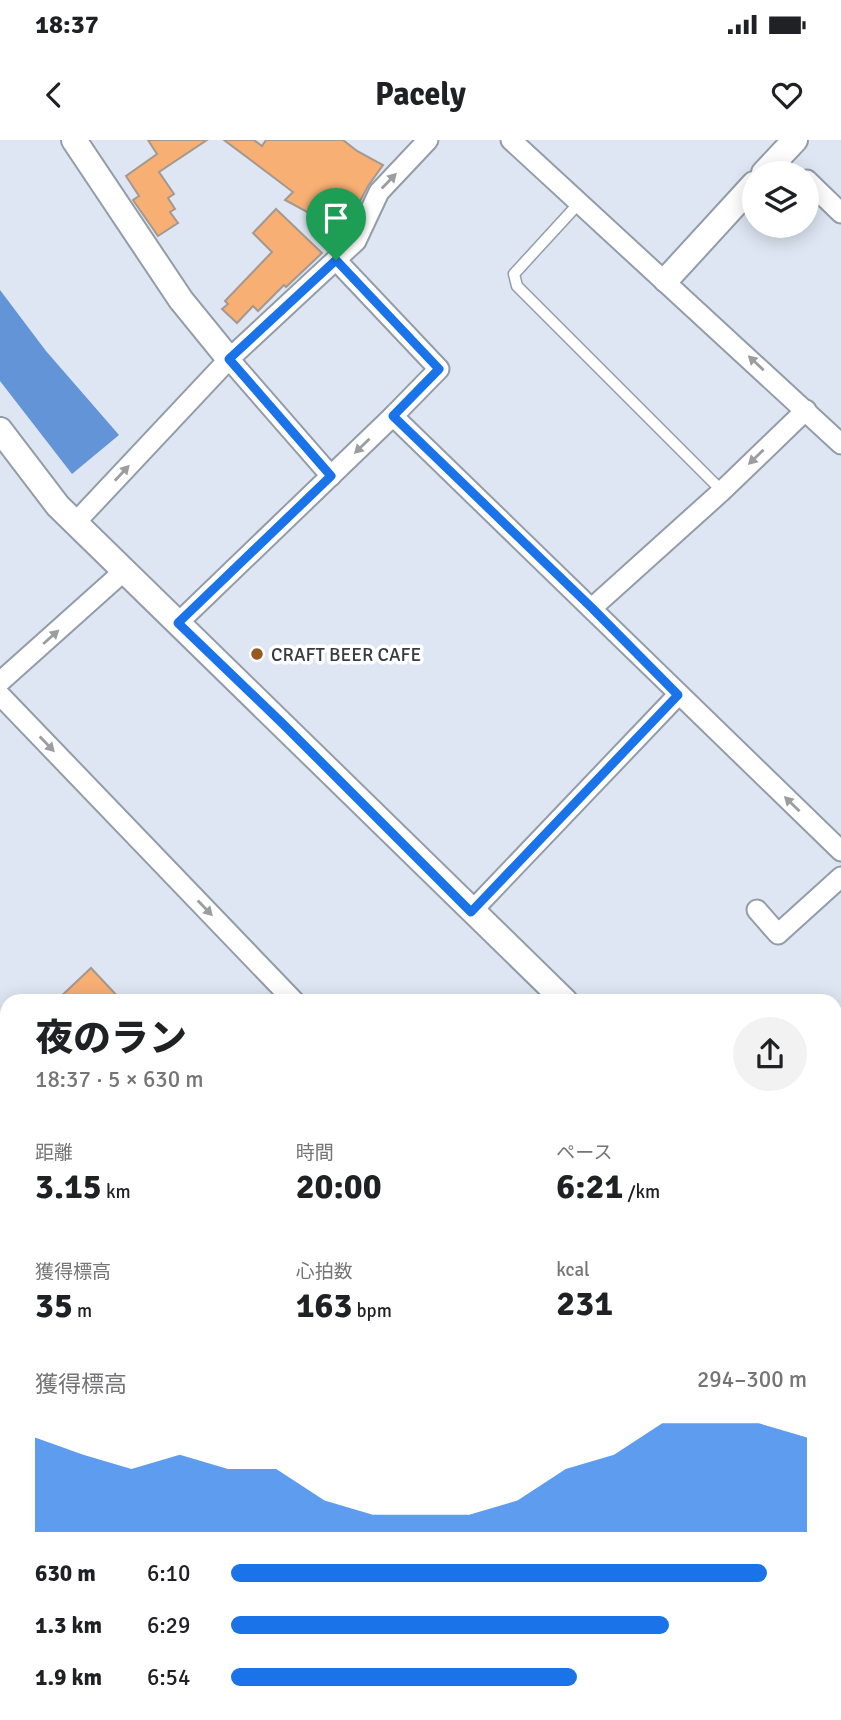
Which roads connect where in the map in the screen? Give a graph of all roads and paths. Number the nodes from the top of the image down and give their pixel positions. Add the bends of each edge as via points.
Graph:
1 (74, 140) edge
2 (428, 140) edge
3 (511, 140) edge
4 (788, 148) edge
5 (776, 161) edge
6 (819, 192) edge
7 (742, 197) edge
8 (580, 202) junction
9 (841, 214) edge
10 (336, 260) junction
11 (666, 280) junction
12 (229, 359) junction
13 (806, 410) junction
14 (393, 416) junction
15 (0, 430) edge
16 (841, 444) edge
17 (331, 476) junction
18 (722, 491) junction
19 (75, 523) junction
20 (124, 570) junction
21 (592, 608) junction
22 (178, 623) junction
23 (0, 682) edge
24 (0, 695) edge
25 (678, 695) junction
26 (841, 851) edge
27 (841, 877) edge
28 (757, 909) dead end
29 (471, 912) junction
30 (287, 994) edge
31 (558, 994) edge

1 - 12 street via 181,300
10 -> 2 street via 356,241 379,192
3 - 8 street
4 - 5 street
6 - 9 street
7 - 11 street
8 - 11 street
8 - 18 lane via 513,274 517,286
10 - 12 street
10 - 14 street via 439,369
13 -> 11 street
12 - 17 street
19 -> 12 street
13 - 16 street
13 -> 18 street
14 -> 17 street
14 - 21 street
15 - 19 street
17 - 22 street
18 - 21 street
19 - 20 street
20 - 22 street
23 -> 20 street
21 - 25 street
22 - 29 street
24 -> 30 street
26 -> 25 street
25 - 29 street
27 - 28 street via 778,934
29 - 31 street

